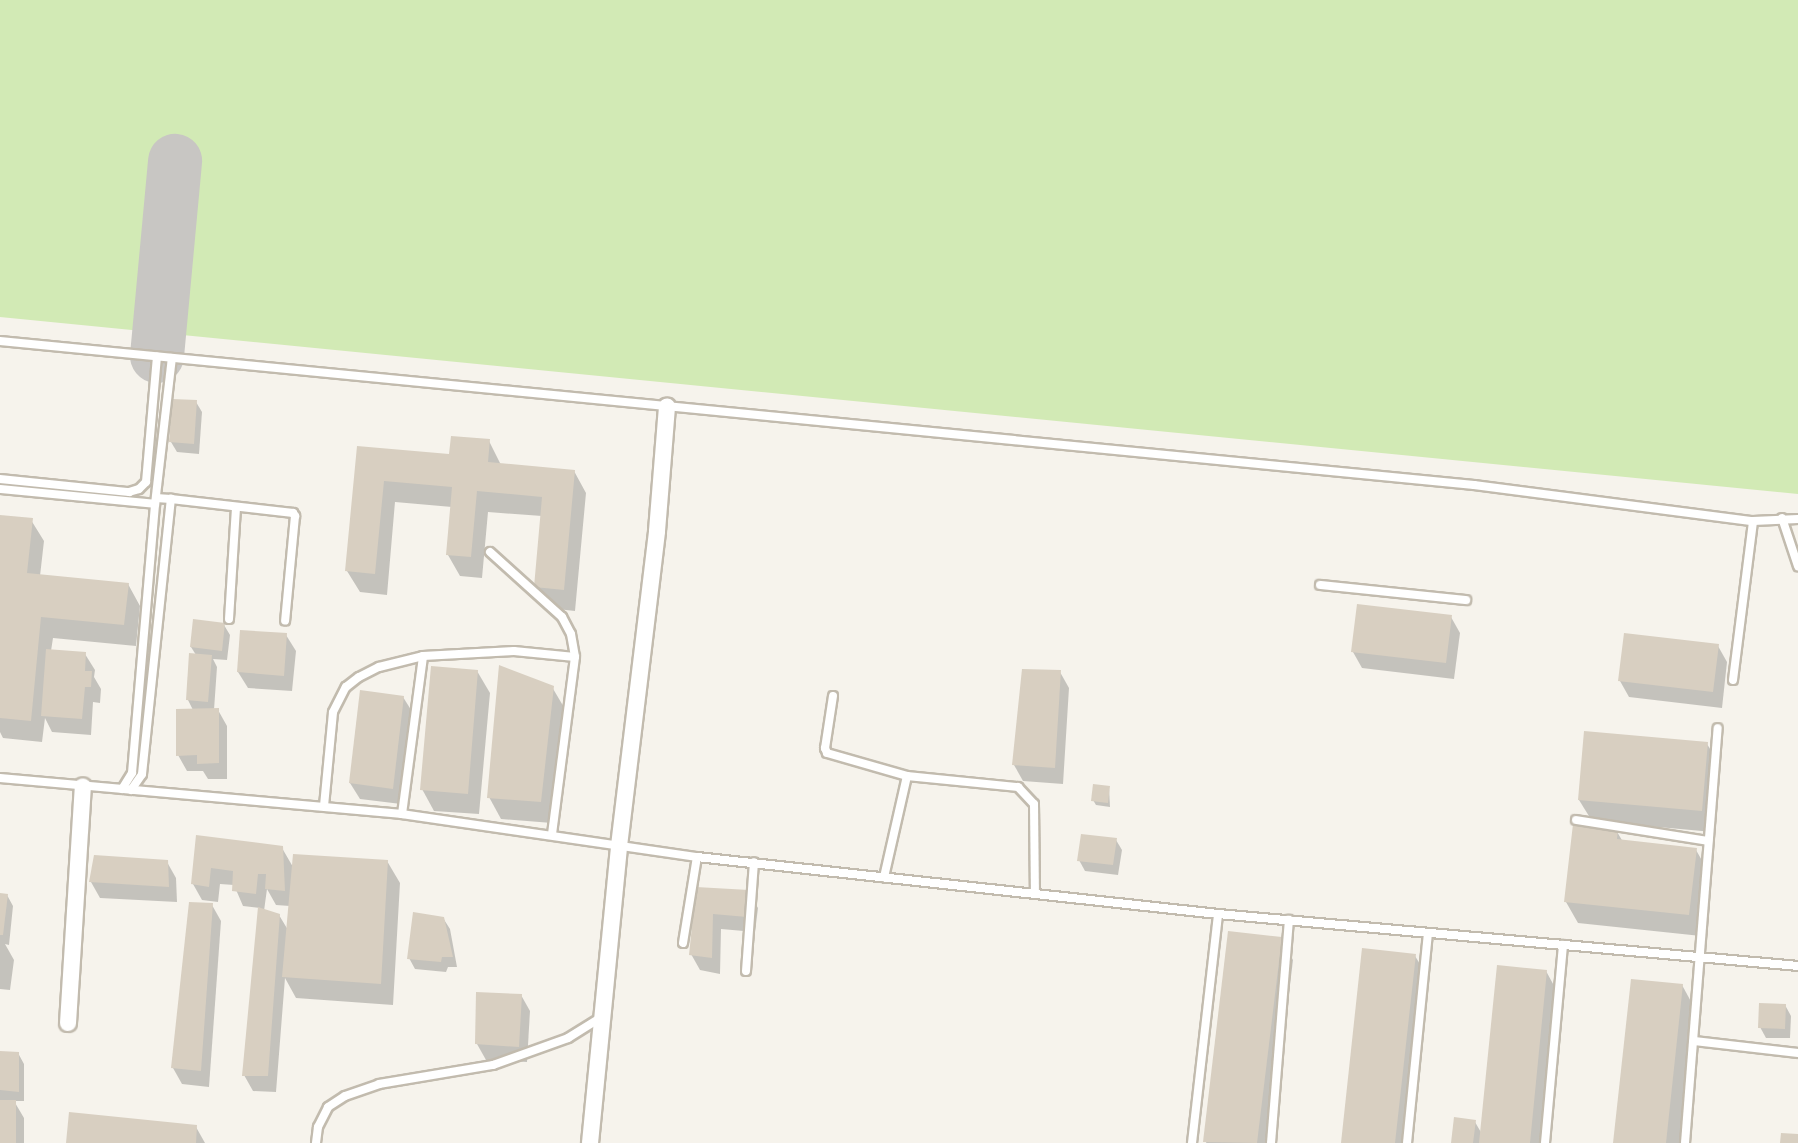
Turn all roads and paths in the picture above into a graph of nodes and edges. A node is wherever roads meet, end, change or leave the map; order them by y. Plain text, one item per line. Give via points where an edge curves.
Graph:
1 (0, 341) edge
2 (157, 356) junction
3 (172, 358) junction
4 (667, 406) junction
5 (0, 479) edge
6 (0, 489) edge
7 (171, 499) junction
8 (156, 501) junction
9 (236, 509) junction
10 (1782, 517) junction
11 (1798, 519) edge
12 (1753, 521) junction
13 (490, 552) dead end
14 (1798, 566) edge
15 (1320, 585) dead end
16 (1466, 600) dead end
17 (229, 619) dead end
18 (285, 621) dead end
19 (423, 656) junction
20 (575, 657) junction
21 (1733, 680) dead end
22 (833, 695) dead end
23 (1718, 728) dead end
24 (907, 776) junction
25 (0, 778) edge
26 (83, 786) junction
27 (127, 790) junction
28 (324, 807) junction
29 (402, 814) junction
30 (1576, 820) dead end
31 (552, 835) junction
32 (1708, 841) junction
33 (619, 846) junction
34 (697, 857) junction
35 (754, 862) junction
36 (884, 877) junction
37 (1035, 893) junction
38 (1218, 914) junction
39 (1289, 920) junction
40 (1428, 933) junction
41 (683, 943) dead end
42 (1563, 945) junction
43 (1698, 957) junction
44 (1798, 966) edge
45 (746, 971) dead end
46 (604, 1015) junction
47 (68, 1023) dead end
48 (1694, 1041) junction
49 (1798, 1052) edge
50 (316, 1143) edge
51 (590, 1143) edge
52 (1192, 1143) edge
53 (1271, 1143) edge
54 (1407, 1143) edge
55 (1545, 1143) edge
56 (1685, 1143) edge

1 - 2 lane
2 - 3 lane
2 - 5 lane via 146,482 139,489 129,492
3 - 4 lane
3 - 8 lane
4 - 12 lane via 1474,485
4 - 33 street via 657,531
6 - 8 lane
7 - 8 lane
7 - 9 lane
7 - 27 lane via 142,774
8 - 27 lane
9 - 17 lane
9 - 18 lane via 295,516
10 - 11 lane
10 - 12 lane
10 - 14 lane
12 - 21 lane
13 - 20 lane via 562,617
15 - 16 lane
19 - 20 lane via 514,651
19 - 28 lane via 379,667 346,687 333,712
19 - 29 lane
20 - 31 lane
22 - 24 lane via 828,753
23 - 32 lane
24 - 36 lane
24 - 37 lane via 1018,787 1034,804
25 - 26 lane
26 - 27 lane
26 - 47 street
27 - 28 lane
28 - 29 lane
29 - 31 lane
30 - 32 lane
31 - 33 lane
32 - 43 lane
33 - 34 lane
33 - 46 street
34 - 35 lane
34 - 41 lane
35 - 36 lane
35 - 45 lane
36 - 37 lane
37 - 38 lane
38 - 39 lane
38 - 52 lane
39 - 40 lane
39 - 53 lane
40 - 42 lane
40 - 54 lane
42 - 43 lane
42 - 55 lane
43 - 44 lane
43 - 48 lane
46 - 50 lane via 568,1038 493,1065 379,1084 345,1096 328,1107
46 - 51 street
48 - 49 lane
48 - 56 lane

